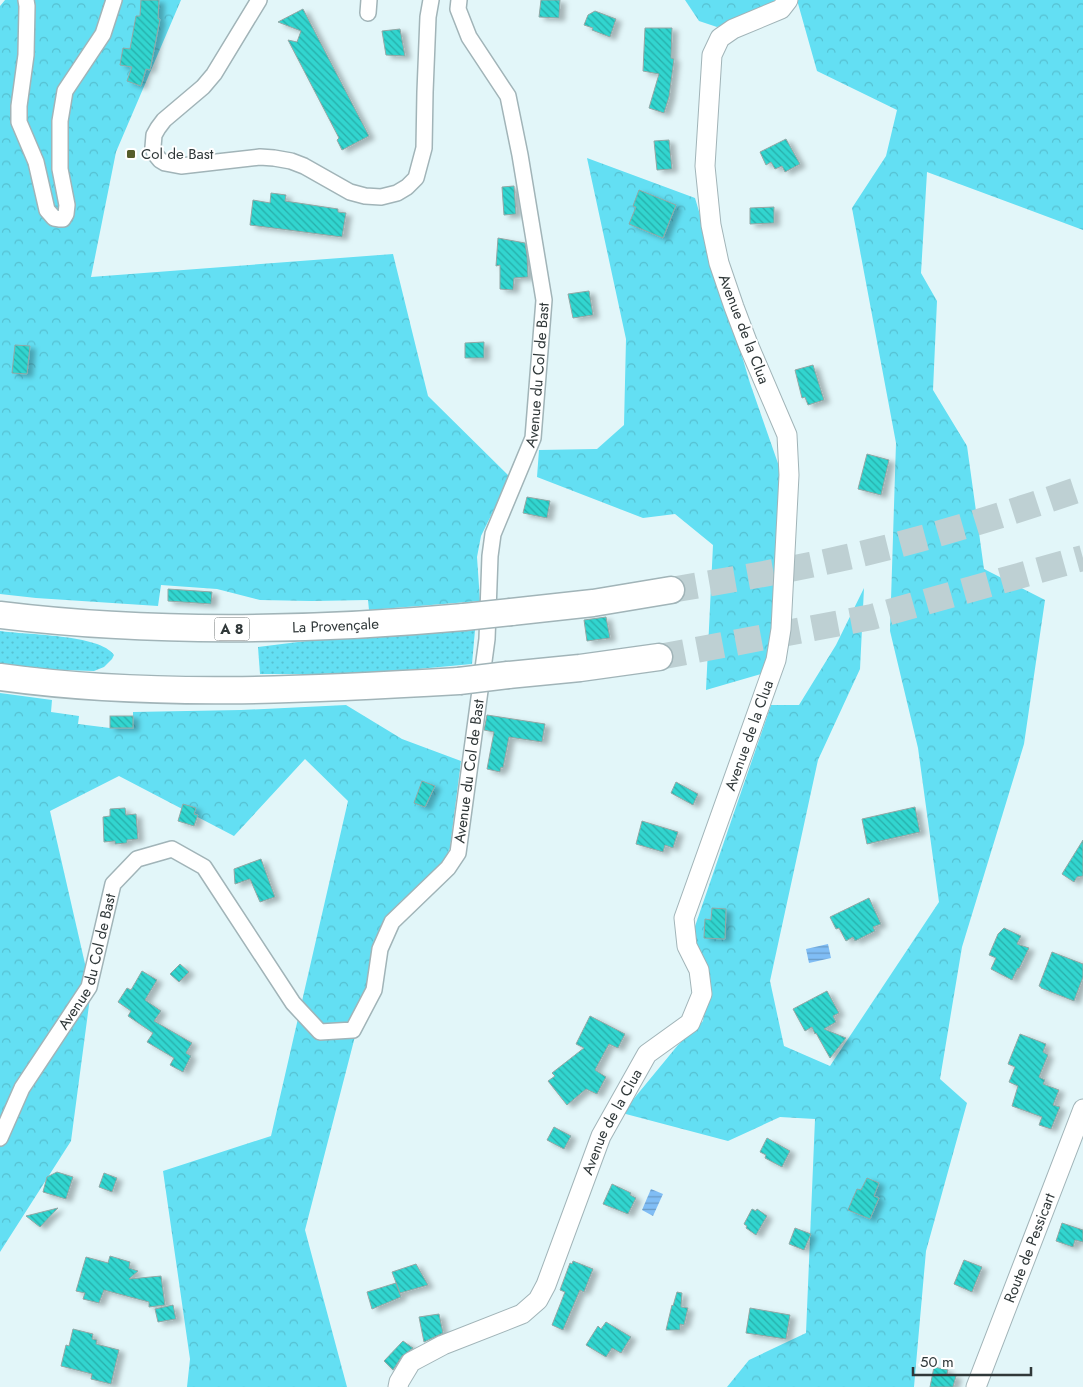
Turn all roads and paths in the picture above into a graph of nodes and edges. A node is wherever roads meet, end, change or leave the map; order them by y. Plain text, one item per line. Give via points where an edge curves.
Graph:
1 (26, 0) edge
2 (114, 0) edge
3 (259, 0) edge
4 (431, 0) edge
5 (459, 0) edge
6 (788, 0) edge
7 (671, 590) tunnel mouth
8 (0, 615) edge
9 (659, 657) tunnel mouth
10 (0, 677) edge
11 (1083, 1109) edge
12 (0, 1138) edge
13 (398, 1387) edge
14 (976, 1387) edge

1 - 2 street via 26,55 19,122 36,162 47,210 54,218 63,219 67,205 60,170 60,121 65,91 103,34
3 - 4 street via 214,74 158,128 154,135 155,154 160,160 181,166 260,157 291,161 356,194 381,197 397,193 416,178 424,148
5 - 12 street, Avenue du Col de Bast via 458,9 468,37 508,96 544,300 532,438 493,534 487,639 458,853 448,868 392,922 380,949 374,990 353,1030 320,1032 292,1003 204,867 172,849 137,859 113,884 89,987 22,1088
6 - 13 street, Avenue de la Clua via 780,9 720,38 711,65 705,166 711,225 719,263 734,307 787,435 789,475 781,629 776,660 684,918 687,946 699,970 702,994 690,1023 647,1054 601,1136 538,1300 522,1314 442,1345 410,1362
7 - 8 highway, La Provençale / A 8, bridge via 594,603 464,617 302,628 232,629 82,623
9 - 10 highway, bridge via 459,681 348,688 177,690 102,687
11 - 14 street, Route de Pessicart

